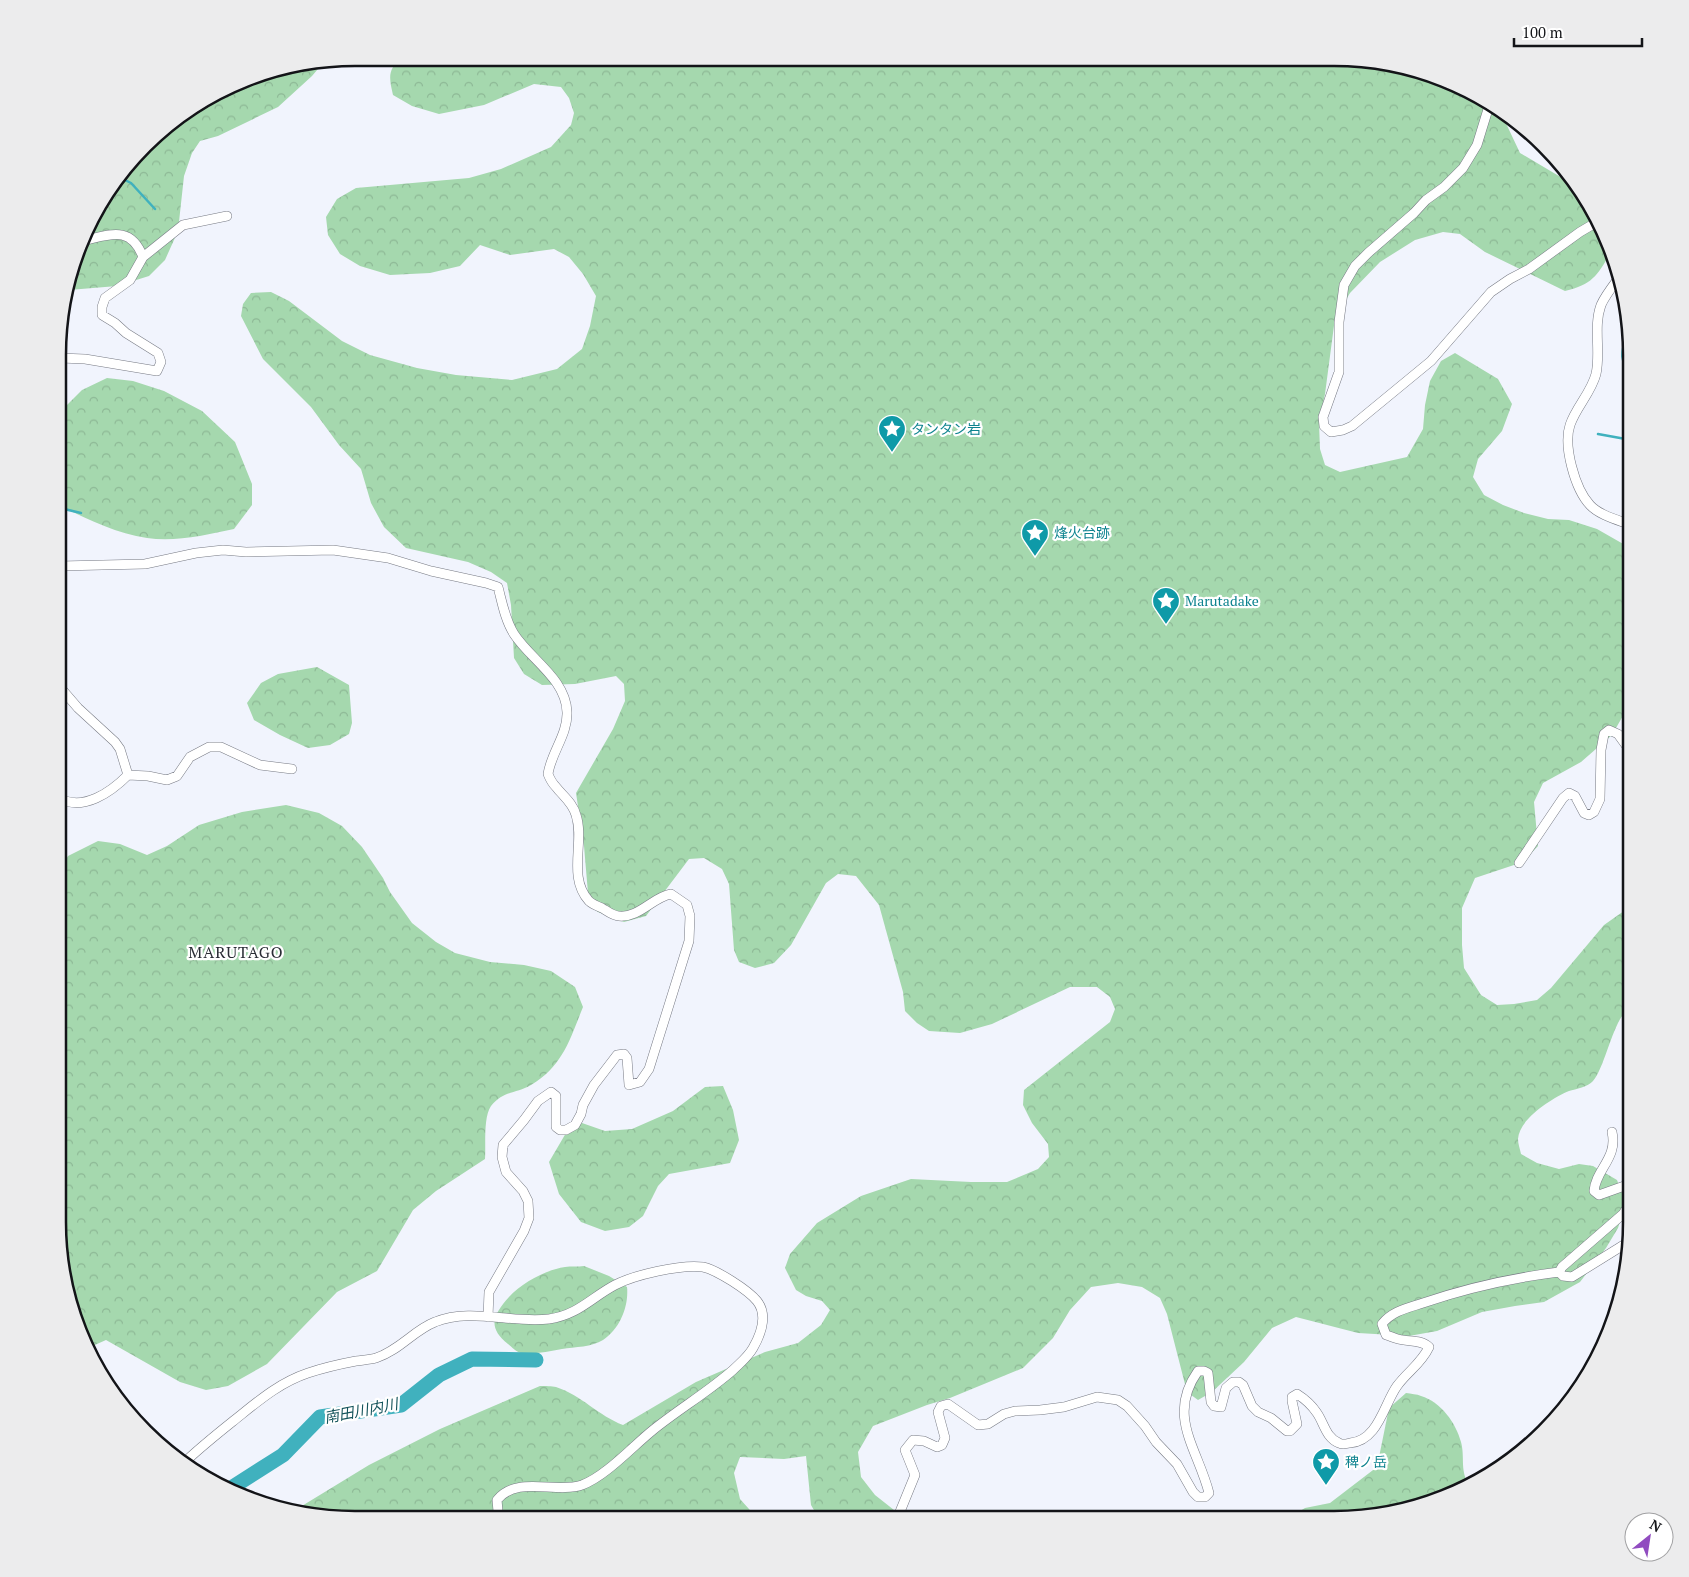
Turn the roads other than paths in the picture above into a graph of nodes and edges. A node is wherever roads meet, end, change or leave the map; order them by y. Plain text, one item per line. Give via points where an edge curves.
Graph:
1 (1487, 111) edge
2 (227, 216) dead end
3 (1592, 225) edge
4 (91, 239) edge
5 (143, 257) junction
6 (1614, 285) edge
7 (66, 358) edge
8 (1623, 522) edge
9 (66, 566) edge
10 (66, 694) edge
11 (1623, 741) edge
12 (292, 769) dead end
13 (128, 775) junction
14 (66, 801) edge
15 (1519, 863) dead end
16 (1612, 1132) dead end
17 (1623, 1186) edge
18 (1623, 1215) edge
19 (1621, 1246) edge
20 (1559, 1272) junction
21 (488, 1316) junction
22 (189, 1458) edge
23 (498, 1511) edge
24 (899, 1511) edge

1 - 3 street via 1477,145 1463,168 1368,253 1355,266 1344,285 1339,322 1339,372 1323,417 1324,426 1331,432 1352,426 1430,361 1491,292
2 - 5 street via 183,225
4 - 5 street via 120,233 131,238
5 - 7 street via 130,280 105,298 102,315 158,353 161,362 158,371
6 - 8 street via 1601,306 1594,382 1570,425 1568,441 1579,489 1590,506
9 - 21 street via 145,564 223,550 333,550 388,558 498,587 512,632 545,668 564,700 567,713 564,729 549,763 548,774 576,813 579,827 578,878 583,893 589,902 620,916 633,914 663,895 671,894 687,905 689,941 649,1069 640,1082 629,1085 627,1058 624,1054 617,1055 594,1084 575,1125 566,1130 556,1126 558,1102 551,1092 538,1101 502,1145 506,1172 523,1191 528,1201 529,1218 489,1292
10 - 13 street via 120,748
11 - 15 street via 1609,730 1604,734 1600,799 1594,812 1584,813 1575,796 1569,793
12 - 13 street via 260,764 221,747 209,747 190,757 177,776 168,780
13 - 14 street via 118,786 96,798 79,803
16 - 17 street via 1614,1141 1610,1158 1594,1186 1594,1192 1599,1195
18 - 20 street
19 - 20 street via 1572,1277
20 - 24 street via 1452,1293 1386,1318 1382,1324 1386,1335 1429,1347 1424,1359 1396,1387 1375,1427 1354,1443 1340,1444 1330,1438 1307,1400 1297,1394 1292,1397 1297,1424 1290,1431 1252,1406 1239,1382 1233,1382 1226,1388 1221,1407 1214,1406 1208,1373 1198,1371 1189,1386 1184,1421 1209,1493 1198,1497 1145,1426 1118,1400 1097,1397 1064,1407 1015,1411 988,1424 978,1425 948,1404 941,1406 938,1412 945,1438 942,1445 937,1447 913,1440 905,1450 915,1475
21 - 22 street via 447,1318 432,1323 397,1349 375,1358 307,1374 275,1388
21 - 23 street via 550,1319 585,1306 627,1278 674,1268 704,1267 748,1292 758,1303 763,1320 761,1332 746,1358 717,1384 654,1428 598,1476 568,1488 513,1488 497,1500

